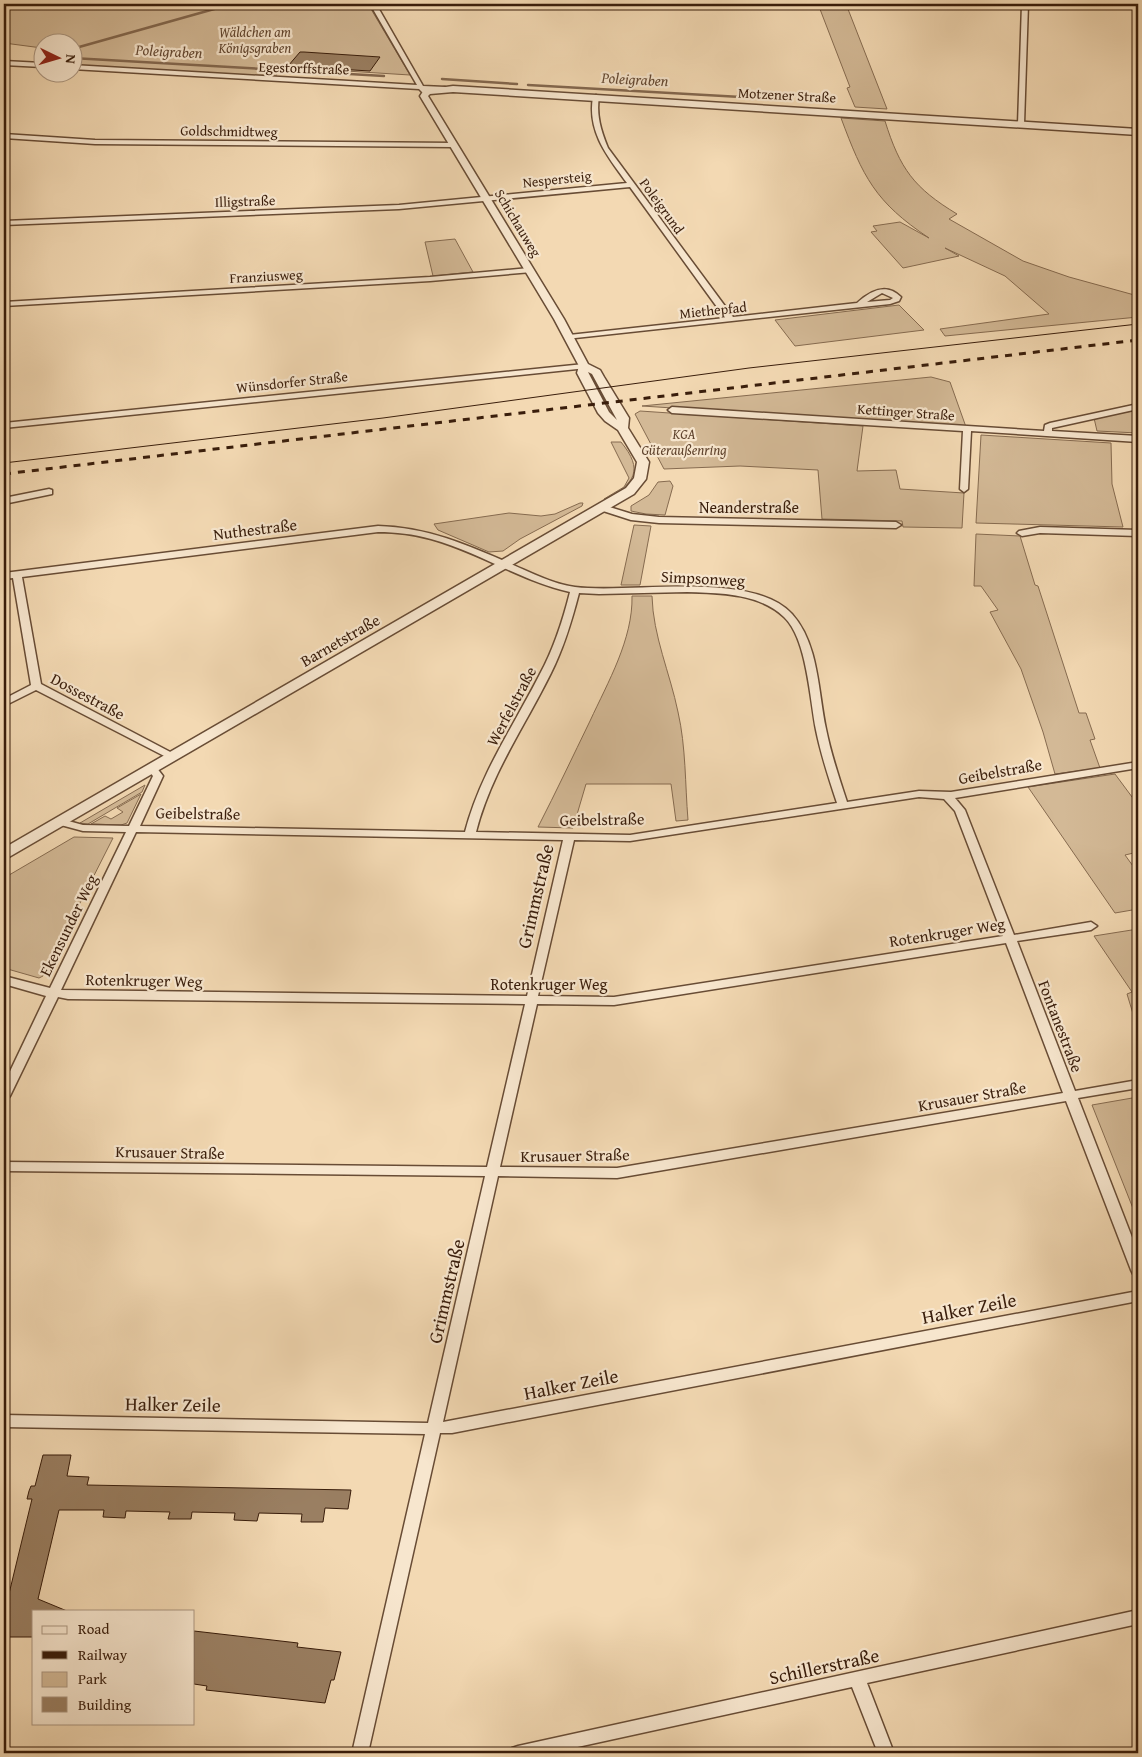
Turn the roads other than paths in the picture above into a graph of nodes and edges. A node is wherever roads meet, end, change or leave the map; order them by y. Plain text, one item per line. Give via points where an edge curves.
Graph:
1 (373, 4) edge
2 (1024, 4) edge
3 (4, 63) edge
4 (32, 64) edge
5 (82, 68) edge
6 (421, 86) junction
7 (445, 88) junction
8 (424, 96) junction
9 (596, 97) junction
10 (1021, 124) junction
11 (1138, 132) edge
12 (4, 136) edge
13 (453, 145) junction
14 (631, 185) junction
15 (486, 199) junction
16 (4, 223) edge
17 (529, 270) junction
18 (4, 304) edge
19 (860, 305) dead end
20 (731, 320) junction
21 (569, 338) junction
22 (584, 366) junction
23 (1138, 407) edge
24 (672, 410) dead end
25 (4, 426) edge
26 (967, 430) junction
27 (1048, 433) junction
28 (1138, 439) edge
29 (964, 489) dead end
30 (49, 492) dead end
31 (4, 501) edge
32 (603, 508) junction
33 (896, 525) dead end
34 (1138, 533) edge
35 (1022, 534) dead end
36 (504, 565) junction
37 (17, 574) junction
38 (4, 576) edge
39 (575, 590) junction
40 (36, 686) junction
41 (4, 703) edge
42 (172, 757) junction
43 (1138, 765) edge
44 (152, 769) junction
45 (948, 797) junction
46 (843, 806) junction
47 (61, 822) junction
48 (133, 828) junction
49 (470, 834) junction
50 (569, 836) junction
51 (4, 854) edge
52 (1091, 926) dead end
53 (1009, 939) junction
54 (4, 980) edge
55 (53, 994) junction
56 (532, 1000) junction
57 (1138, 1084) edge
58 (1070, 1095) junction
59 (4, 1096) edge
60 (4, 1166) edge
61 (493, 1172) junction
62 (1138, 1270) edge
63 (1138, 1296) edge
64 (4, 1421) edge
65 (434, 1428) junction
66 (1138, 1617) edge
67 (857, 1679) junction
68 (360, 1753) edge
69 (518, 1753) edge
70 (886, 1753) edge

1 - 6 street, Schichauweg
2 - 10 street
3 - 4 street
5 - 6 street, Egestorffstraße
6 - 7 street, Egestorffstraße
6 - 8 street, Schichauweg
7 - 8 street, Motzener Straße via 427,92
7 - 9 street, Motzener Straße
8 - 13 street, Schichauweg
9 - 10 street, Motzener Straße
9 - 14 street, Poleigrund via 598,134
10 - 11 street, Motzener Straße
12 - 13 street, Goldschmidtweg via 95,142
13 - 15 street, Schichauweg
14 - 15 street, Nespersteig
14 - 20 street, Poleigrund
15 - 16 street, Illigstraße via 397,207
15 - 17 street, Schichauweg
17 - 18 street, Franziusweg via 430,280
17 - 21 street, Schichauweg
19 - 20 street, Miethepfad
20 - 21 street, Miethepfad
21 - 22 street, Schichauweg
22 - 25 street, Wünsdorfer Straße
22 - 32 street, Barnetstraße via 582,373 604,413 622,428 643,462 642,474 630,491
23 - 27 street via 1053,425 1048,427
24 - 26 street, Kettinger Straße
26 - 27 street, Kettinger Straße
26 - 29 street
27 - 28 street, Kettinger Straße
30 - 31 street
32 - 33 street, Neanderstraße via 631,517 659,520
32 - 36 street, Barnetstraße
34 - 35 street via 1040,530
36 - 37 street, Nuthestraße via 421,531 387,528
36 - 39 street, Simpsonweg
36 - 42 street, Barnetstraße
37 - 38 street, Nuthestraße
37 - 40 street, Dossestraße
39 - 46 street, Simpsonweg via 728,592 755,597 783,611 796,624 803,639 822,731
39 - 49 street, Werfelstraße via 568,621 555,652 482,793
40 - 41 street
40 - 42 street, Dossestraße
42 - 44 street, Barnetstraße
43 - 45 street, Geibelstraße
44 - 47 street, Barnetstraße
44 - 48 street, Ekensunder Weg via 158,776
45 - 46 street, Geibelstraße via 919,794
45 - 53 street, Fontanestraße via 960,810
46 - 50 street, Geibelstraße via 630,838
47 - 48 street, Geibelstraße via 83,828
47 - 51 street, Barnetstraße
48 - 49 street, Geibelstraße
48 - 55 street, Ekensunder Weg
49 - 50 street, Geibelstraße
50 - 56 street, Grimmstraße
52 - 53 street, Rotenkruger Weg
53 - 56 street, Rotenkruger Weg via 624,1001
53 - 58 street, Fontanestraße
54 - 55 street, Rotenkruger Weg
55 - 56 street, Rotenkruger Weg
55 - 59 street, Ekensunder Weg
56 - 61 street, Grimmstraße
57 - 58 street, Krusauer Straße
58 - 61 street, Krusauer Straße via 624,1173
58 - 62 street, Fontanestraße
60 - 61 street, Krusauer Straße
61 - 65 street, Grimmstraße
63 - 65 street, Halker Zeile
64 - 65 street, Halker Zeile
65 - 68 street, Grimmstraße
66 - 67 street, Schillerstraße
67 - 69 street, Schillerstraße
67 - 70 street

